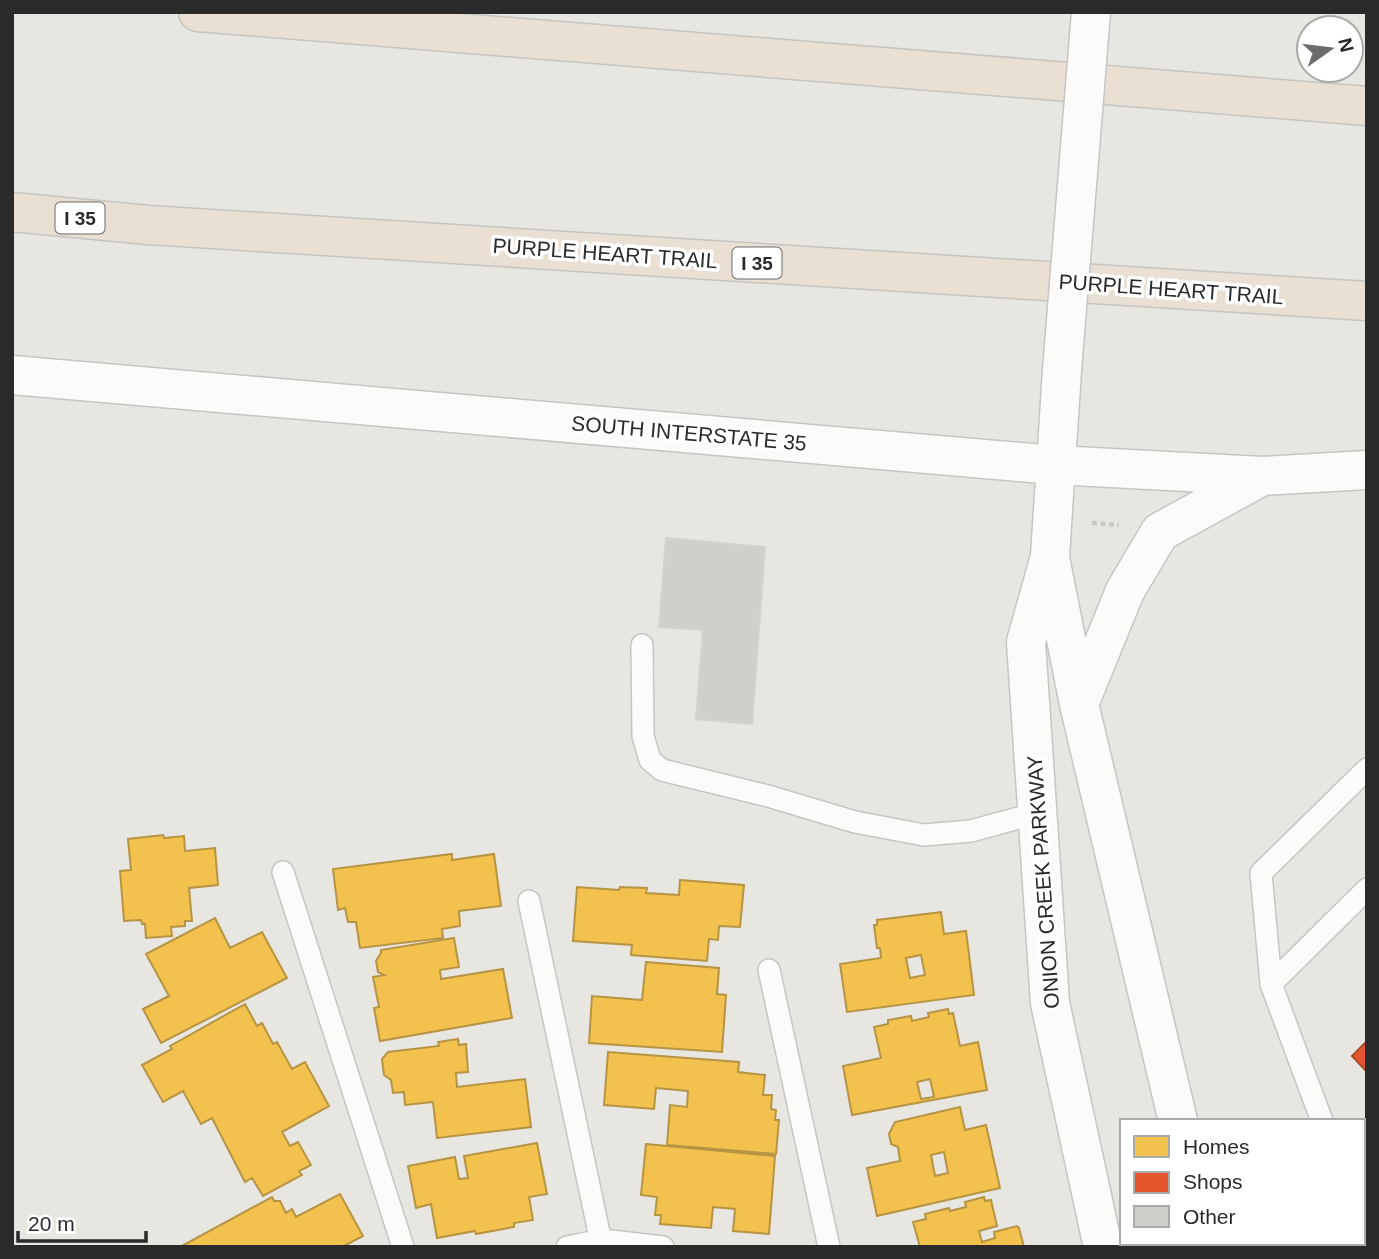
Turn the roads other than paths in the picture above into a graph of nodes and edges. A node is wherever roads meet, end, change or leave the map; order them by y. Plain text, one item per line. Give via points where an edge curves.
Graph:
1 (198, 12) edge
2 (1091, 12) edge
3 (1258, 96) junction
4 (1367, 98) edge
5 (1367, 106) edge
6 (12, 212) edge
7 (1367, 301) edge
8 (12, 375) edge
9 (1055, 465) junction
10 (1367, 470) edge
11 (1262, 476) junction
12 (1050, 557) junction
13 (642, 645) dead end
14 (1079, 704) junction
15 (1367, 769) edge
16 (1037, 813) junction
17 (283, 872) dead end
18 (1367, 889) edge
19 (528, 901) dead end
20 (769, 970) dead end
21 (1271, 984) junction
22 (1178, 1119) edge
23 (1320, 1119) edge
24 (602, 1243) edge
25 (403, 1247) edge
26 (568, 1247) edge
27 (663, 1247) edge
28 (830, 1247) edge
29 (1103, 1247) edge

1 - 3 highway
2 - 9 street, ONION CREEK PARKWAY, bridge
3 - 4 highway
3 - 5 highway
6 - 7 highway, PURPLE HEART TRAIL / I 35 via 148,225
8 - 9 street, SOUTH INTERSTATE 35
9 - 11 street, SOUTH INTERSTATE 35
9 - 12 street, ONION CREEK PARKWAY
10 - 11 street, SOUTH INTERSTATE 35
11 - 14 street via 1160,533 1125,591
12 - 14 street, ONION CREEK PARKWAY
12 - 16 street, ONION CREEK PARKWAY via 1026,642
13 - 16 lane via 643,736 650,760 662,770 855,822 924,835 971,831
14 - 22 street, ONION CREEK PARKWAY
15 - 21 lane via 1261,873
16 - 29 street, ONION CREEK PARKWAY via 1050,1003
17 - 25 lane
18 - 21 lane
19 - 24 lane
20 - 28 lane
21 - 23 lane
24 - 26 lane
24 - 27 lane

